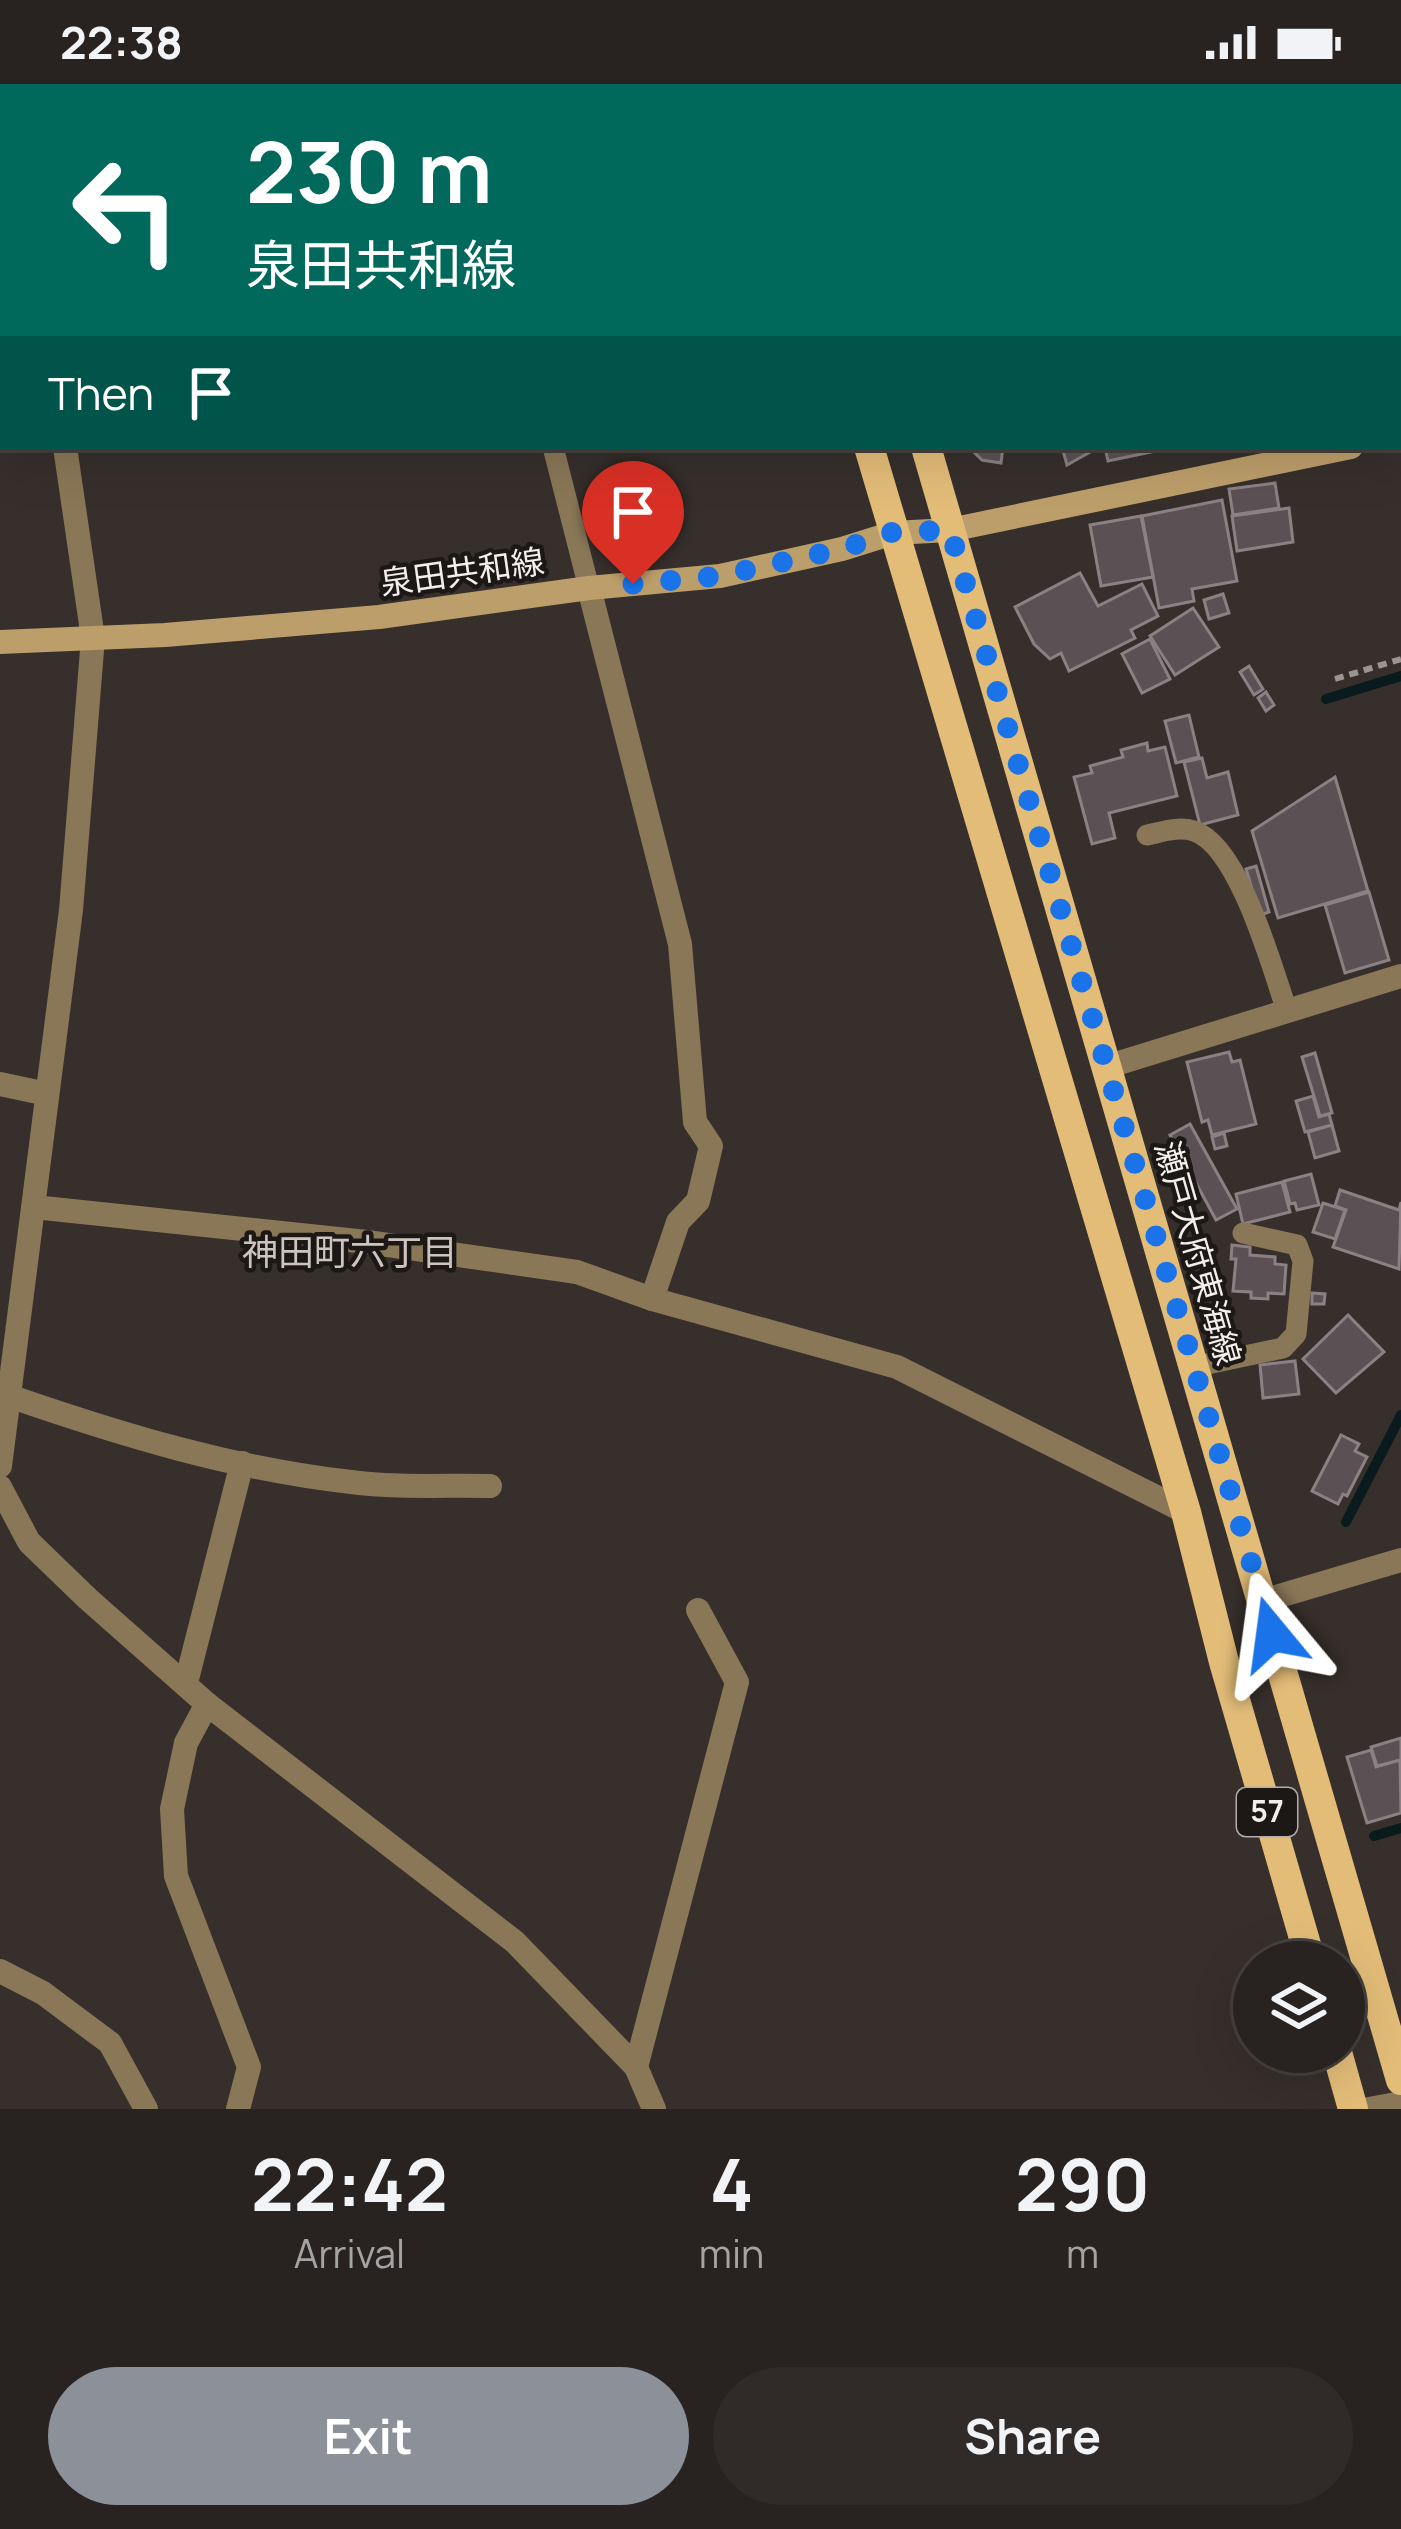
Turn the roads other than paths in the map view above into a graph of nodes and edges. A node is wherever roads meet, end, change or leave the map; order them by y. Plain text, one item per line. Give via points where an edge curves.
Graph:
1 (65, 450) edge
2 (554, 450) edge
3 (870, 450) edge
4 (927, 450) edge
5 (1321, 450) edge
6 (1251, 457) edge
7 (950, 530) junction
8 (893, 532) junction
9 (590, 588) junction
10 (93, 638) junction
11 (0, 642) edge
12 (1147, 835) dead end
13 (1401, 976) edge
14 (1287, 1011) junction
15 (1106, 1067) junction
16 (0, 1084) edge
17 (46, 1094) junction
18 (34, 1207) junction
19 (1243, 1233) dead end
20 (652, 1299) junction
21 (1193, 1366) junction
22 (12, 1397) junction
23 (242, 1463) junction
24 (0, 1466) edge
25 (490, 1486) dead end
26 (0, 1487) edge
27 (1186, 1512) junction
28 (1401, 1560) edge
29 (1262, 1601) junction
30 (698, 1610) dead end
31 (186, 1683) junction
32 (207, 1704) junction
33 (1305, 1941) edge
34 (0, 1972) edge
35 (636, 2067) junction
36 (1343, 2073) edge
37 (1401, 2080) edge
38 (1401, 2102) edge
39 (146, 2109) edge
40 (238, 2109) edge
41 (654, 2109) edge
42 (1353, 2109) edge
43 (1369, 2109) edge

1 - 10 street
2 - 9 lane
3 - 8 main road, 57
4 - 7 main road, 瀬戸大府東海線 / 57
5 - 6 main road, 泉田共和線
6 - 7 main road, 泉田共和線
7 - 8 main road, 泉田共和線
7 - 15 main road, 瀬戸大府東海線 / 57
8 - 9 main road, 泉田共和線 via 719,576
8 - 27 main road, 57
9 - 10 main road, 泉田共和線 via 379,617
9 - 20 street via 680,944 695,1122 711,1145 698,1201 678,1222
10 - 11 main road, 泉田共和線
10 - 17 street via 71,910
12 - 14 lane via 1194,831 1220,847
13 - 14 street
14 - 15 street
15 - 21 main road, 瀬戸大府東海線 / 57
16 - 17 street
17 - 18 street
18 - 20 street via 577,1272
18 - 22 street
19 - 21 lane via 1297,1245 1303,1261 1296,1334 1282,1348
20 - 27 street via 897,1367
21 - 29 main road, 瀬戸大府東海線 / 57
22 - 23 street via 125,1436
22 - 24 street
23 - 25 street via 353,1483
23 - 31 street
26 - 31 street via 29,1542
27 - 33 main road, 57
28 - 29 street
29 - 37 main road, 瀬戸大府東海線 / 57
30 - 35 street via 737,1682
31 - 32 street
32 - 35 street via 514,1942
32 - 40 street via 186,1743 172,1809 176,1876 249,2066
34 - 39 street via 110,2043
35 - 41 street
36 - 42 main road
38 - 43 street

